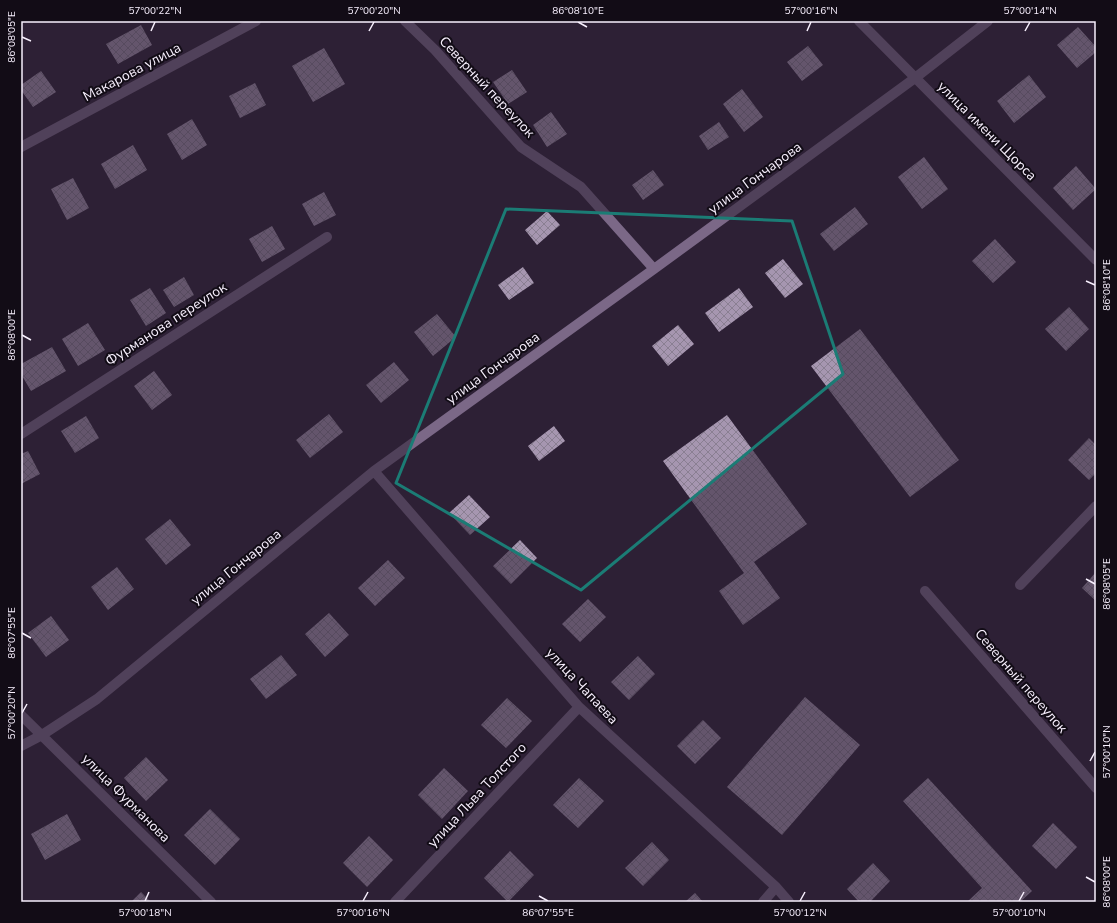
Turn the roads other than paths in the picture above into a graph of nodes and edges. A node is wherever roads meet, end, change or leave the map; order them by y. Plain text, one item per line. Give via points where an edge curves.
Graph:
1 (256, 21) edge
2 (405, 21) edge
3 (859, 21) edge
4 (988, 21) edge
5 (915, 78) junction
6 (21, 147) edge
7 (327, 237) dead end
8 (1096, 260) edge
9 (654, 269) junction
10 (21, 434) edge
11 (374, 471) junction
12 (1096, 506) edge
13 (1020, 585) dead end
14 (925, 591) dead end
15 (579, 707) junction
16 (21, 715) edge
17 (42, 735) junction
18 (21, 746) edge
19 (1096, 788) edge
20 (776, 887) junction
21 (211, 902) edge
22 (395, 902) edge
23 (763, 902) edge
24 (789, 902) edge

1 - 6 street, Макарова улица
2 - 9 street, Северный переулок via 435,50 521,147 581,187
3 - 5 street, улица имени Щорса
4 - 5 street, улица Гончарова
5 - 8 street, улица имени Щорса
5 - 9 street, улица Гончарова
7 - 10 street, Фурманова переулок
9 - 11 street, улица Гончарова
11 - 15 street, улица Чапаева
11 - 17 street, улица Гончарова via 97,699
12 - 13 street
14 - 19 street, Северный переулок
15 - 20 street, улица Чапаева
15 - 22 street, улица Льва Толстого
16 - 17 street, улица Фурманова
17 - 18 street, улица Гончарова
17 - 21 street, улица Фурманова
20 - 23 street
20 - 24 street, улица Чапаева

